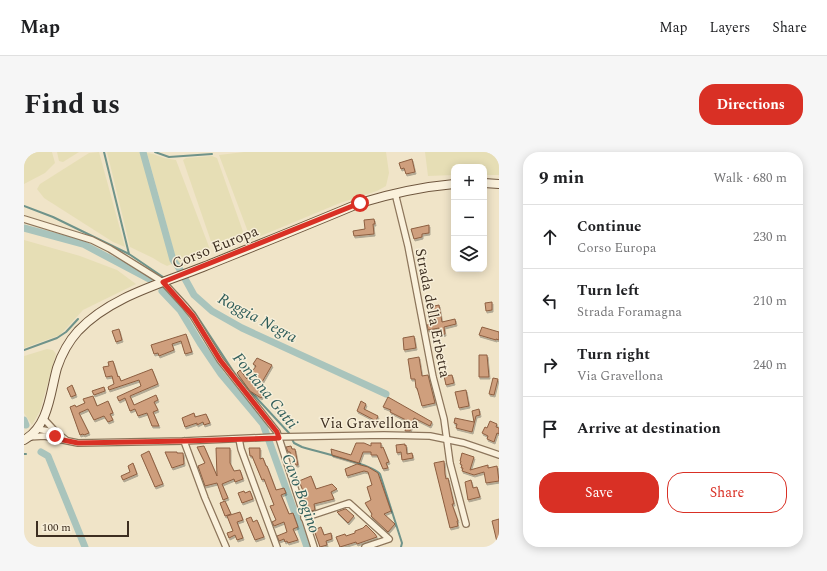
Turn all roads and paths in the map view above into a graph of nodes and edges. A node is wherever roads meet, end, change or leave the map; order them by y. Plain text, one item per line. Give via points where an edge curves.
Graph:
1 (487, 183) edge
2 (451, 184) edge
3 (499, 184) edge
4 (395, 193) junction
5 (24, 219) edge
6 (163, 282) junction
7 (45, 414) junction
8 (38, 429) junction
9 (276, 438) junction
10 (26, 439) edge
11 (58, 439) junction
12 (239, 439) junction
13 (446, 439) junction
14 (184, 441) junction
15 (68, 442) junction
16 (499, 455) edge
17 (304, 518) junction
18 (466, 524) dead end
19 (226, 547) edge
20 (276, 547) edge
21 (314, 547) edge
22 (365, 547) edge

1 - 3 main road
2 - 4 main road, Corso Europa
4 - 6 main road, Corso Europa via 360,203
4 - 13 street, Strada della Erbetta via 444,419
5 - 6 street via 92,240
6 - 7 main road, Corso Europa via 96,314 76,332 58,367
6 - 9 street via 193,316 220,360 277,432
7 - 8 main road, Via Gravellona
7 - 15 street via 55,430
8 - 10 main road, Via Gravellona
8 - 11 street, Via Gravellona via 48,431
9 - 12 street, Via Gravellona
9 - 13 street, Via Gravellona via 406,435
9 - 17 street
10 - 11 street, Via Gravellona via 45,436
11 - 15 street, Via Gravellona
12 - 14 street, Via Gravellona
12 - 20 street
13 - 16 street, Via Gravellona
13 - 18 street, Strada della Erbetta
14 - 15 street, Via Gravellona
14 - 19 street
17 - 21 street
17 - 22 street via 349,503 389,539

